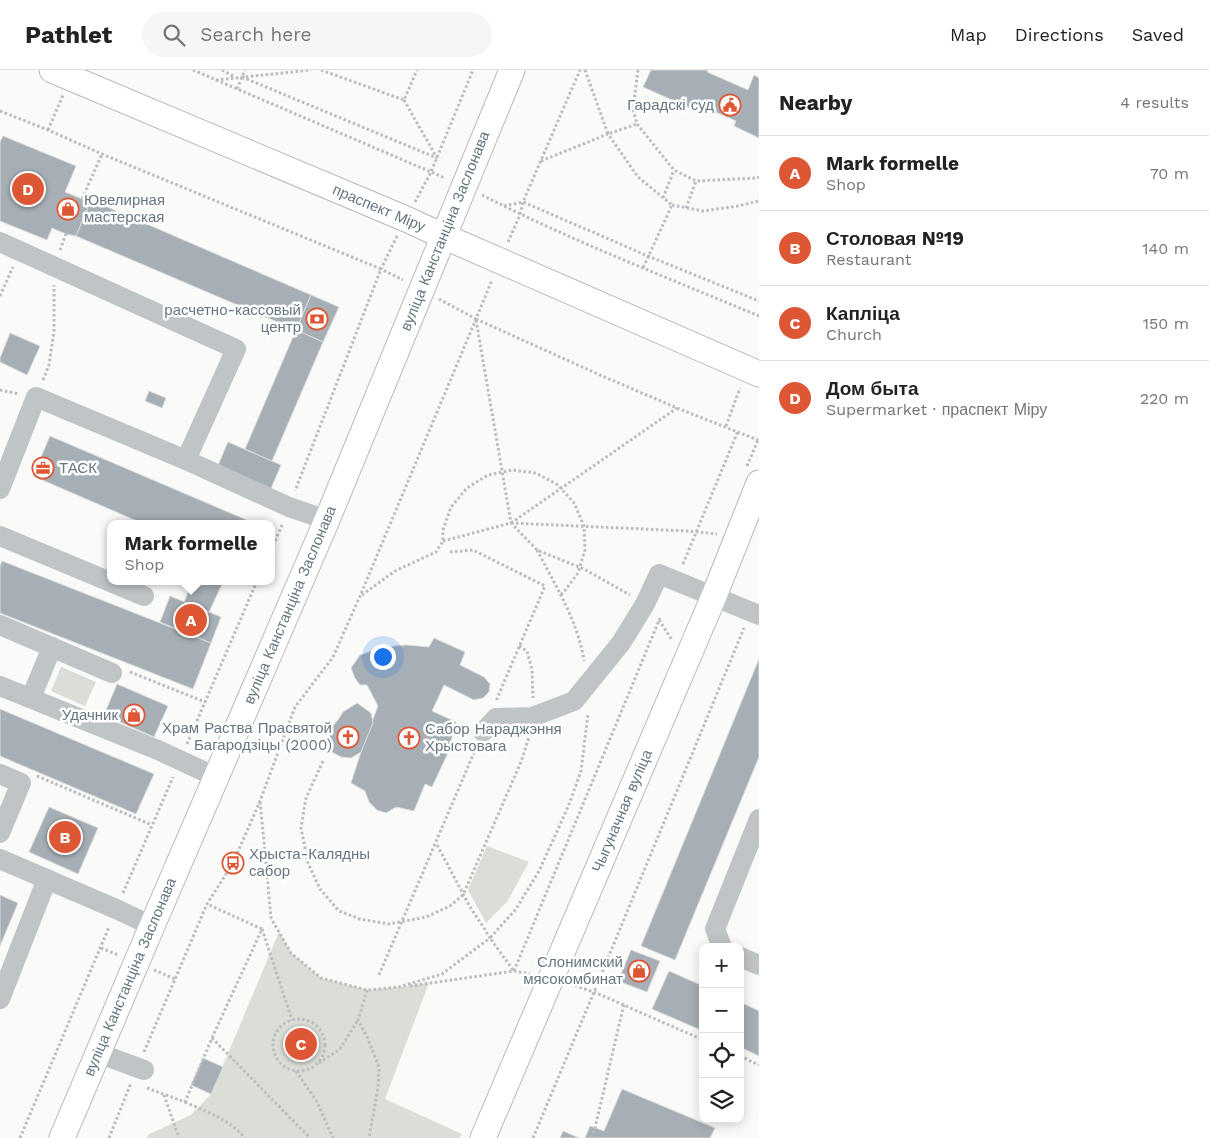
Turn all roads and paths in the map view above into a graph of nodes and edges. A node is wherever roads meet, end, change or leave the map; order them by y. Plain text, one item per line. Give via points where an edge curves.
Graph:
1 (193, 70) edge
2 (222, 70) edge
3 (245, 70) edge
4 (311, 70) edge
5 (321, 70) edge
6 (418, 70) edge
7 (473, 70) edge
8 (512, 70) edge
9 (580, 70) edge
10 (585, 70) edge
11 (638, 70) edge
12 (61, 74) edge
13 (242, 77) junction
14 (236, 78) junction
15 (215, 80) junction
16 (237, 89) junction
17 (404, 100) junction
18 (0, 111) edge
19 (637, 124) junction
20 (48, 130) junction
21 (608, 134) junction
22 (102, 154) junction
23 (438, 158) junction
24 (541, 161) junction
25 (674, 170) junction
26 (758, 177) edge
27 (696, 181) junction
28 (759, 183) edge
29 (663, 198) junction
30 (82, 199) dead end
31 (759, 201) edge
32 (523, 202) junction
33 (672, 205) junction
34 (503, 206) dead end
35 (686, 208) junction
36 (443, 236) junction
37 (0, 242) edge
38 (20, 250) junction
39 (648, 256) junction
40 (53, 266) junction
41 (643, 268) junction
42 (0, 296) edge
43 (759, 301) edge
44 (759, 316) edge
45 (476, 319) junction
46 (759, 374) edge
47 (36, 397) junction
48 (677, 408) junction
49 (738, 431) junction
50 (759, 440) edge
51 (186, 460) junction
52 (502, 472) junction
53 (759, 483) edge
54 (561, 488) junction
55 (0, 489) edge
56 (289, 507) junction
57 (327, 520) junction
58 (511, 523) junction
59 (584, 526) junction
60 (696, 532) junction
61 (718, 534) dead end
62 (0, 536) edge
63 (275, 540) edge
64 (443, 541) junction
65 (537, 550) junction
66 (580, 567) junction
67 (584, 569) dead end
68 (107, 581) edge
69 (675, 581) junction
70 (118, 585) edge
71 (255, 585) edge
72 (560, 595) junction
73 (144, 596) dead end
74 (360, 596) junction
75 (714, 596) junction
76 (662, 612) dead end
77 (755, 614) edge
78 (0, 625) edge
79 (519, 646) dead end
80 (52, 647) junction
81 (112, 673) dead end
82 (0, 686) edge
83 (587, 686) junction
84 (31, 698) junction
85 (532, 717) junction
86 (483, 732) dead end
87 (180, 760) junction
88 (323, 762) dead end
89 (0, 774) edge
90 (36, 775) dead end
91 (216, 777) junction
92 (260, 801) junction
93 (759, 819) edge
94 (152, 825) junction
95 (0, 832) edge
96 (436, 843) dead end
97 (0, 859) edge
98 (47, 879) junction
99 (463, 895) junction
100 (207, 904) junction
101 (116, 909) junction
102 (152, 926) junction
103 (262, 929) junction
104 (490, 938) junction
105 (720, 943) edge
106 (744, 959) edge
107 (759, 965) edge
108 (514, 971) junction
109 (399, 987) junction
110 (367, 990) junction
111 (594, 992) junction
112 (0, 999) edge
113 (624, 1004) junction
114 (292, 1020) junction
115 (358, 1020) junction
116 (212, 1038) junction
117 (699, 1038) edge
118 (98, 1053) junction
119 (744, 1058) edge
120 (759, 1064) edge
121 (313, 1067) junction
122 (296, 1071) junction
123 (138, 1073) junction
124 (163, 1095) junction
125 (185, 1102) junction
126 (20, 1138) edge
127 (62, 1138) edge
128 (109, 1138) edge
129 (179, 1138) edge
130 (245, 1138) edge
131 (310, 1138) edge
132 (333, 1138) edge
133 (369, 1138) edge
134 (483, 1138) edge
135 (532, 1138) edge
136 (591, 1138) edge

1 - 15 path
2 - 14 path
3 - 13 path
4 - 13 path
5 - 17 path
6 - 17 path
7 - 23 path
8 - 36 main road, вуліца Канстанціна Заслонава
9 - 24 path
10 - 21 path
11 - 19 path via 633,109
12 - 20 path
12 - 36 main road, праспект Міру
13 - 14 path
13 - 16 path
13 - 23 path
14 - 15 path
15 - 16 path
16 - 23 path via 431,172
17 - 23 path
18 - 20 path
19 - 21 path
19 - 25 path
20 - 22 path
21 - 24 path
21 - 29 path via 638,177
22 - 30 path
22 - 56 path via 381,269
24 - 32 path
25 - 27 path
25 - 29 path
26 - 27 path
26 - 28 path
27 - 35 path
29 - 33 path
31 - 35 path via 702,211
32 - 34 path
32 - 39 path
32 - 41 path via 520,214
33 - 35 path
33 - 39 path
36 - 46 main road, праспект Міру
36 - 57 main road, вуліца Канстанціна Заслонава
37 - 38 lane
38 - 40 lane
38 - 42 path
39 - 41 path
39 - 43 path
40 - 47 path via 54,331 49,365
40 - 51 lane via 236,348
41 - 44 path
45 - 48 path
45 - 52 path
45 - 74 path
47 - 51 lane
47 - 55 lane
48 - 49 path
48 - 54 path
49 - 50 path
49 - 60 path
51 - 56 lane
52 - 54 path via 536,473
52 - 58 path
52 - 64 path via 488,475 467,488 451,507 443,530
53 - 75 main road, Чыгуначная вуліца
54 - 58 path
54 - 59 path via 574,502
56 - 57 lane
56 - 63 path
57 - 91 main road, вуліца Канстанціна Заслонава
58 - 59 path
58 - 64 path
58 - 65 path
59 - 60 path
59 - 66 path via 585,550
60 - 61 path
60 - 69 path
62 - 68 lane
64 - 74 path via 436,552 395,571
65 - 66 path
65 - 72 path
66 - 67 path
66 - 72 path
69 - 75 lane
69 - 83 lane via 659,574 621,643
70 - 73 lane
71 - 87 path
72 - 83 path via 576,631
74 - 92 path via 333,657 295,707
75 - 77 lane
75 - 134 main road, Чыгуначная вуліца
76 - 108 path
77 - 111 path
78 - 80 lane
79 - 85 path via 527,651 532,670
80 - 81 lane
80 - 84 lane
82 - 84 lane
83 - 85 lane via 574,701
83 - 104 path via 589,708 581,771 570,802 539,871 516,909
84 - 87 lane
85 - 86 lane via 496,718
85 - 99 path via 521,762
87 - 91 lane
87 - 94 path
88 - 99 path via 306,798 301,828 308,863 320,889 338,911 389,924 426,917 450,906
89 - 95 lane via 21,783
90 - 94 path
91 - 102 main road, вуліца Канстанціна Заслонава
92 - 100 path via 233,863
92 - 110 path via 271,918 291,953 321,978
93 - 105 lane via 715,929
94 - 101 path
96 - 99 path
97 - 98 lane
98 - 101 lane
98 - 112 lane
99 - 104 path
100 - 103 path
100 - 123 path
101 - 102 lane
101 - 126 path
102 - 118 main road, вуліца Канстанціна Заслонава
103 - 114 path
103 - 116 path
104 - 108 path
104 - 109 path via 442,974
106 - 107 lane
108 - 109 path
109 - 110 path
110 - 115 path
111 - 113 path
111 - 135 path
113 - 117 path
113 - 136 path
114 - 121 path via 313,1023 324,1036 324,1054
114 - 122 path via 276,1032 273,1049 281,1064
115 - 121 path via 340,1049
115 - 133 path via 379,1067
116 - 125 path
116 - 131 path
118 - 123 lane
118 - 127 main road, вуліца Канстанціна Заслонава
119 - 120 path
121 - 122 path
122 - 132 path via 317,1102
123 - 124 path
123 - 128 path
124 - 125 path
124 - 129 path
125 - 130 path via 232,1125

